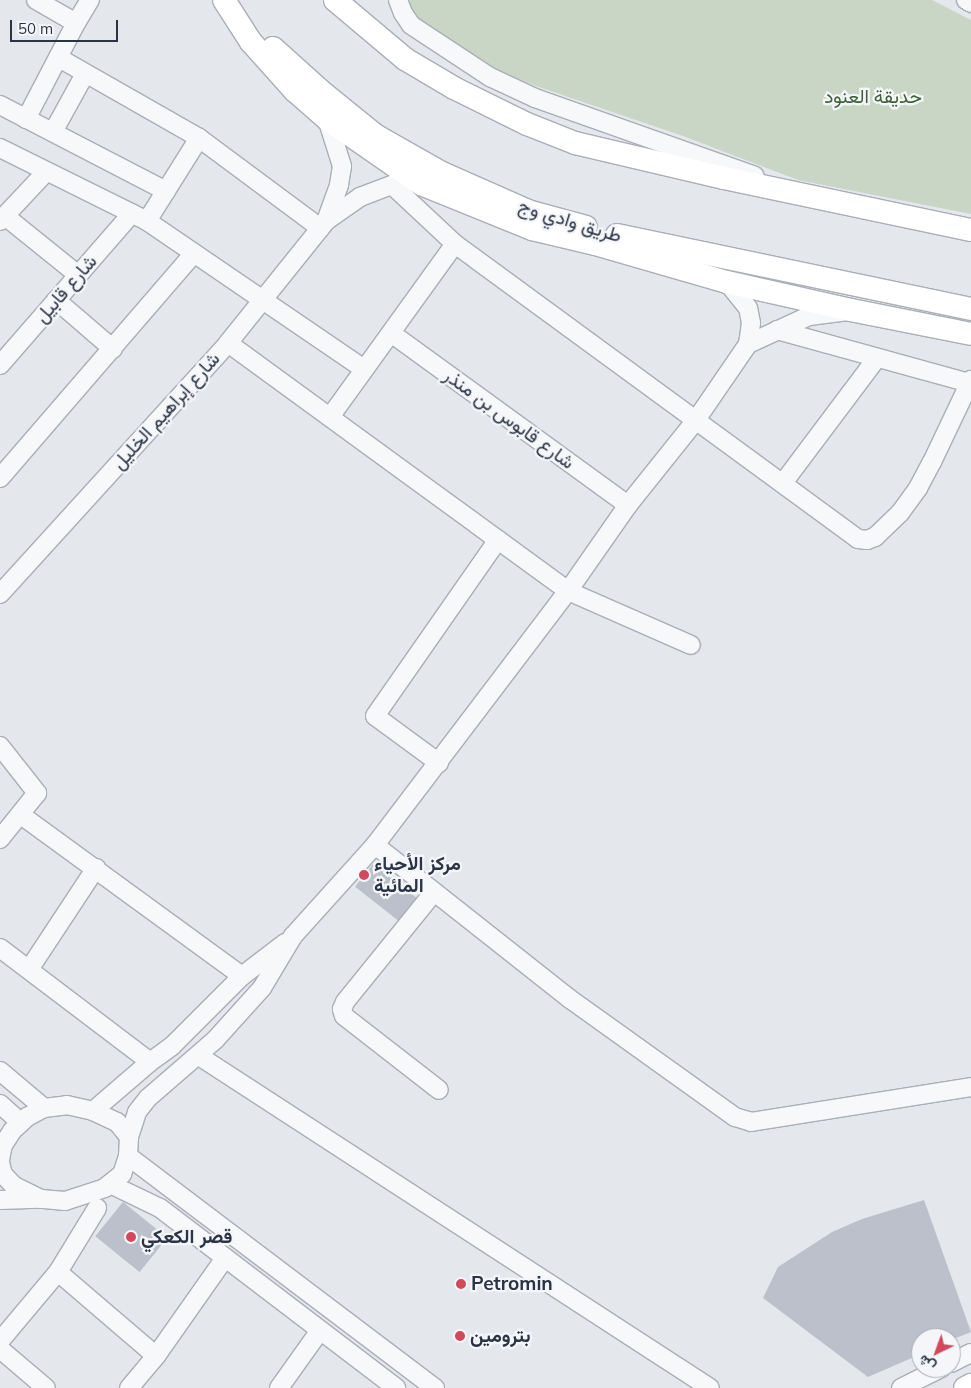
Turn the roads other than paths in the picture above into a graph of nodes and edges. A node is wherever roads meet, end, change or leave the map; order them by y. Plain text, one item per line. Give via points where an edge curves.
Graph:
1 (36, 0) edge
2 (90, 0) edge
3 (224, 0) edge
4 (232, 0) edge
5 (335, 0) edge
6 (398, 0) edge
7 (966, 0) edge
8 (971, 3) edge
9 (76, 23) junction
10 (59, 58) junction
11 (85, 74) junction
12 (0, 105) edge
13 (26, 119) junction
14 (327, 119) junction
15 (52, 132) junction
16 (199, 138) junction
17 (0, 148) edge
18 (46, 172) junction
19 (421, 184) junction
20 (392, 185) junction
21 (166, 191) junction
22 (810, 196) junction
23 (139, 217) junction
24 (2, 219) edge
25 (323, 225) junction
26 (971, 230) edge
27 (455, 244) junction
28 (194, 253) junction
29 (78, 275) junction
30 (727, 282) junction
31 (56, 300) junction
32 (263, 300) junction
33 (971, 308) edge
34 (851, 310) junction
35 (777, 330) junction
36 (391, 333) junction
37 (971, 334) edge
38 (228, 343) junction
39 (748, 344) junction
40 (113, 349) junction
41 (877, 358) junction
42 (0, 365) edge
43 (364, 369) junction
44 (970, 382) edge
45 (330, 417) junction
46 (696, 420) junction
47 (0, 478) edge
48 (783, 483) junction
49 (628, 505) junction
50 (498, 540) junction
51 (568, 591) junction
52 (0, 594) edge
53 (691, 646) dead end
54 (0, 746) edge
55 (439, 763) junction
56 (21, 815) junction
57 (0, 839) edge
58 (375, 845) junction
59 (96, 868) junction
60 (434, 892) junction
61 (293, 936) junction
62 (0, 948) edge
63 (30, 968) junction
64 (242, 976) junction
65 (199, 1056) junction
66 (150, 1062) junction
67 (0, 1070) edge
68 (971, 1087) edge
69 (439, 1090) dead end
70 (0, 1104) edge
71 (44, 1108) junction
72 (94, 1111) junction
73 (21, 1123) junction
74 (129, 1137) junction
75 (128, 1156) junction
76 (0, 1157) edge
77 (110, 1184) junction
78 (41, 1199) junction
79 (0, 1200) edge
80 (189, 1201) junction
81 (96, 1208) dead end
82 (175, 1220) junction
83 (225, 1258) junction
84 (58, 1272) junction
85 (320, 1332) junction
86 (0, 1341) edge
87 (0, 1349) edge
88 (156, 1356) junction
89 (971, 1375) edge
90 (921, 1378) edge
91 (971, 1385) edge
92 (46, 1388) edge
93 (128, 1388) edge
94 (280, 1388) edge
95 (396, 1388) edge
96 (435, 1388) edge
97 (710, 1388) edge
98 (901, 1388) edge
99 (955, 1388) edge
100 (965, 1388) edge

1 - 9 street
2 - 9 street
3 - 14 main road via 251,42 295,91
4 - 33 main road, طريق وادي وج via 264,39 375,135 440,172 528,211 634,240
5 - 22 main road via 405,59 454,88 559,137
6 - 22 street via 411,25 490,77 535,98
7 - 8 street
9 - 10 street
10 - 11 street
10 - 13 street
11 - 15 street
11 - 16 street
12 - 13 street
13 - 15 street
14 - 19 main road
14 - 25 street via 342,166 339,185
15 - 21 street
16 - 21 street, شارع قابيل
16 - 25 street
17 - 18 street
18 - 23 street
18 - 24 street
19 - 20 street
19 - 30 main road via 532,229
20 - 25 street via 360,197
20 - 27 street
21 - 23 street, شارع قابيل
22 - 26 main road
23 - 28 street
23 - 29 street, شارع قابيل
24 - 29 street
25 - 32 street, شارع إبراهيم الخليل
27 - 36 street
27 - 46 street
28 - 32 street
28 - 40 street
29 - 31 street, شارع قابيل
30 - 34 main road
30 - 39 street via 748,308 751,323
31 - 40 street
31 - 42 street, شارع قابيل
32 - 38 street, شارع إبراهيم الخليل
32 - 43 street
34 - 35 street via 809,316
34 - 37 main road
35 - 39 street
35 - 41 street
36 - 43 street
36 - 49 street, شارع قابوس بن منذر
38 - 45 street
38 - 52 street, شارع إبراهيم الخليل
39 - 46 street
40 - 47 street
41 - 44 street
41 - 48 street
43 - 45 street
44 - 48 street via 918,488 900,513 875,536 858,540
45 - 50 street
46 - 48 street
46 - 49 street
49 - 51 street
50 - 51 street
50 - 55 street via 375,716
51 - 53 street
51 - 55 street
54 - 56 street via 37,793
55 - 58 street
56 - 57 street
56 - 59 street
58 - 60 street
58 - 61 street
59 - 63 street
59 - 64 street
60 - 68 street via 570,999 735,1117 751,1122
60 - 69 street via 342,1009 344,1016
61 - 64 street
61 - 65 street via 262,988
62 - 63 street
63 - 66 street
64 - 66 street via 172,1046
65 - 74 street via 148,1098 137,1112
65 - 97 street
66 - 72 street
67 - 71 street
70 - 73 street
71 - 72 street via 67,1106
71 - 73 street
72 - 74 street via 117,1122
73 - 76 street via 12,1131
74 - 75 street
75 - 77 street via 122,1174
75 - 80 street
76 - 78 street via 2,1174 14,1186
77 - 78 street via 65,1201
77 - 82 street via 160,1208
78 - 79 street
80 - 82 street
80 - 96 street
81 - 84 street
82 - 83 street
83 - 85 street
83 - 88 street
84 - 86 street
84 - 88 street
85 - 94 street
85 - 95 street
87 - 92 street
88 - 93 street
89 - 99 street
90 - 98 street
91 - 100 main road

